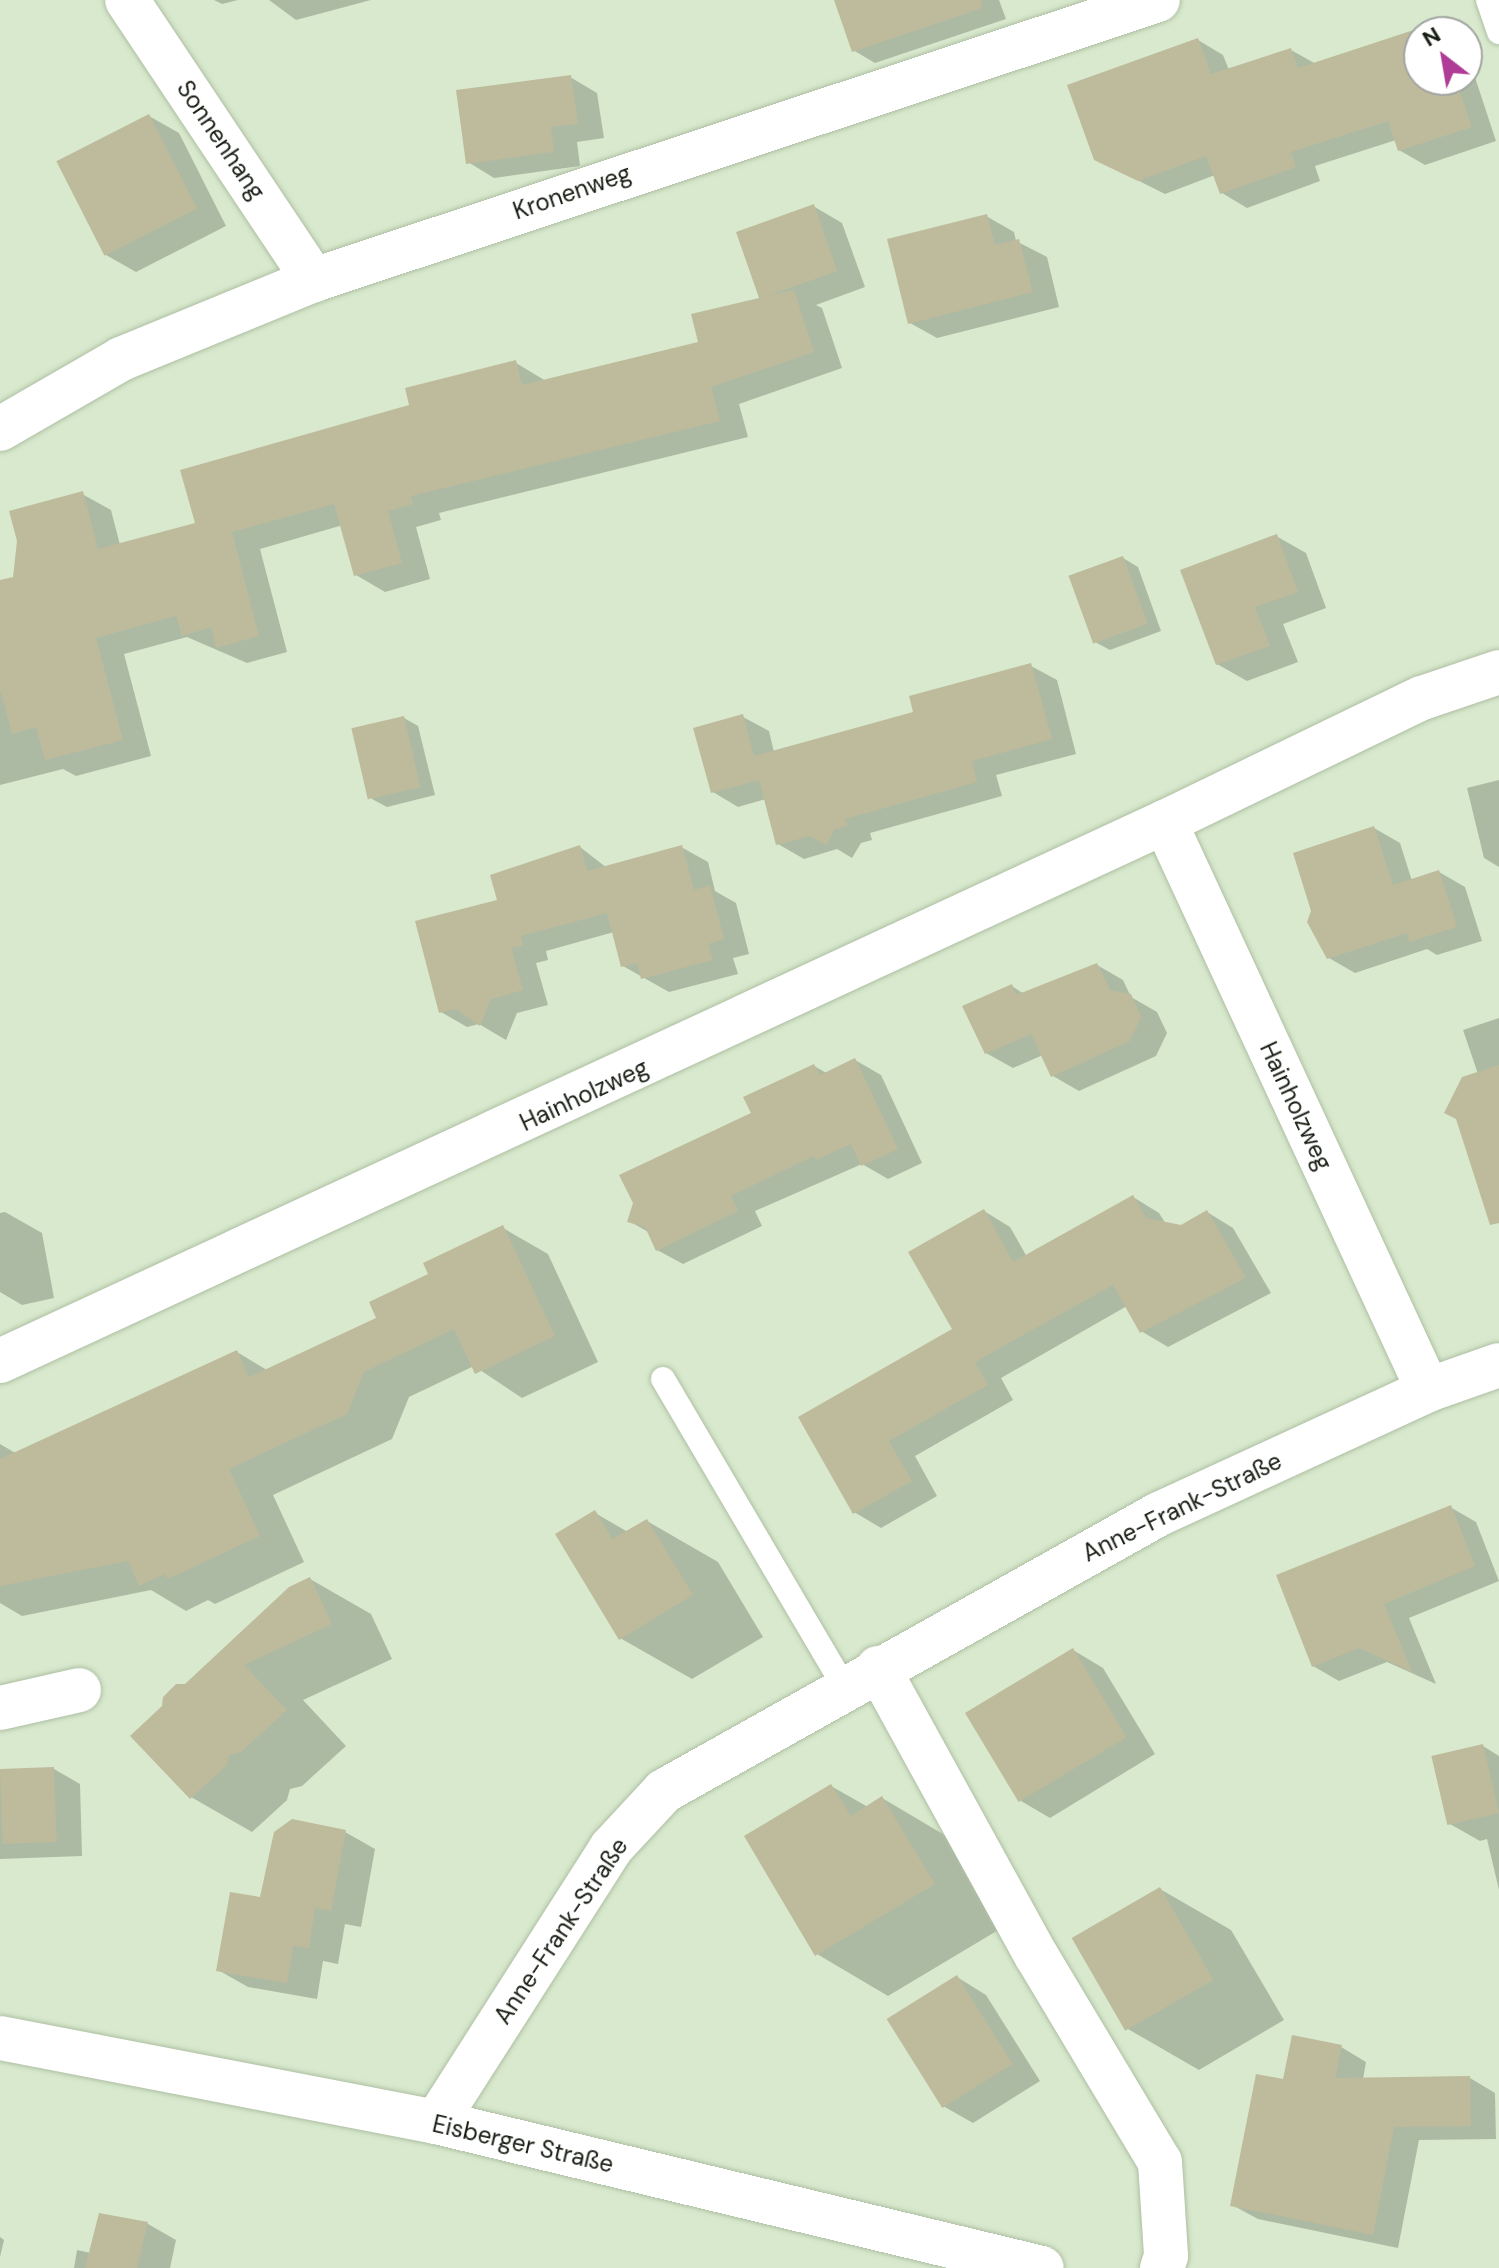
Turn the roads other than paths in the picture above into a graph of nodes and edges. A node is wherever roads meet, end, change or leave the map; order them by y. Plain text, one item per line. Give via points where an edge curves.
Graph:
1 (127, 0) edge
2 (1488, 0) edge
3 (1163, 1) edge
4 (1499, 32) edge
5 (314, 280) junction
6 (0, 429) edge
7 (1499, 672) edge
8 (1165, 822) junction
9 (0, 1361) edge
10 (1498, 1370) edge
11 (663, 1379) dead end
12 (1428, 1390) junction
13 (861, 1677) junction
14 (79, 1690) dead end
15 (0, 1708) edge
16 (0, 2038) edge
17 (436, 2122) junction
18 (1042, 2268) edge
19 (1162, 2268) edge

1 - 5 street, Sonnenhang
2 - 4 lane
3 - 5 street, Kronenweg
5 - 6 street, Kronenweg via 121,359
7 - 8 street, Hainholzweg via 1422,698
8 - 9 street, Hainholzweg
8 - 12 street, Hainholzweg
10 - 12 street, Anne-Frank-Straße
11 - 13 lane
12 - 13 street, Anne-Frank-Straße via 1159,1514
13 - 17 street, Anne-Frank-Straße via 664,1791 611,1848
13 - 19 street via 1160,2162 1166,2256
14 - 15 street
16 - 17 street, Eisberger Straße
17 - 18 street, Eisberger Straße

